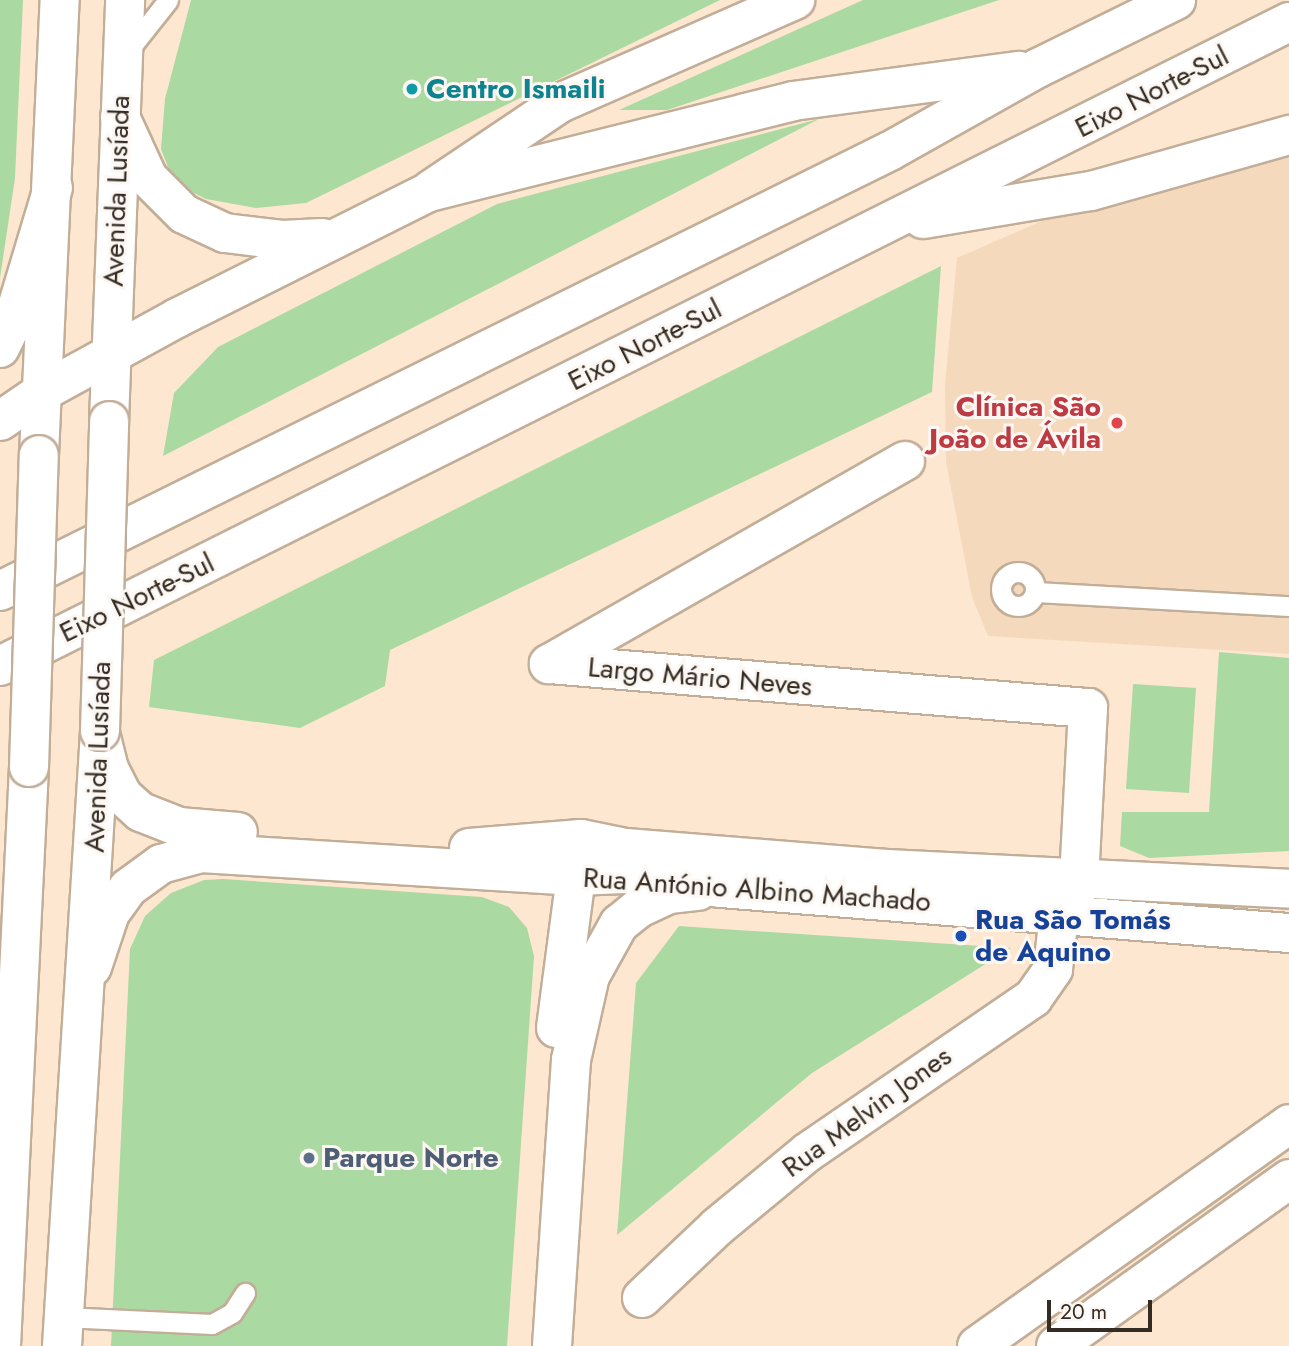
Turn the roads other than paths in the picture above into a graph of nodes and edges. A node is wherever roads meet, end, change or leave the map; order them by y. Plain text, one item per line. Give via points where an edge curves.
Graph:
1 (60, 0) edge
2 (125, 0) edge
3 (167, 0) edge
4 (795, 0) edge
5 (1177, 0) edge
6 (1289, 22) edge
7 (122, 58) junction
8 (1038, 68) junction
9 (120, 117) junction
10 (1289, 135) edge
11 (53, 188) junction
12 (429, 191) junction
13 (879, 226) junction
14 (331, 237) junction
15 (0, 348) edge
16 (112, 354) junction
17 (42, 392) junction
18 (0, 421) edge
19 (905, 461) dead end
20 (0, 591) edge
21 (1036, 592) dead end
22 (1289, 606) edge
23 (0, 667) edge
24 (100, 731) junction
25 (626, 848) junction
26 (576, 876) junction
27 (1079, 881) junction
28 (721, 888) junction
29 (1289, 889) edge
30 (10, 896) edge
31 (1059, 914) junction
32 (1289, 933) edge
33 (87, 982) junction
34 (1289, 1124) edge
35 (1289, 1179) edge
36 (245, 1293) dead end
37 (642, 1298) dead end
38 (63, 1331) edge
39 (1, 1346) edge
40 (533, 1346) edge
41 (552, 1346) edge
42 (976, 1346) edge
43 (1056, 1346) edge

1 - 11 main road
2 - 7 main road, Avenida Lusíada
3 - 7 lane
4 - 12 main road via 560,103
5 - 8 main road
6 - 13 main road, Eixo Norte-Sul
7 - 9 main road, Avenida Lusíada
8 - 12 main road via 793,101
8 - 20 main road via 890,151
9 - 14 main road via 148,178 184,214 225,233 282,240
9 - 16 main road, Avenida Lusíada
10 - 13 main road via 1091,191
11 - 15 main road via 13,321
11 - 17 main road
12 - 14 main road
13 - 23 main road, Eixo Norte-Sul
14 - 16 main road
16 - 17 main road
16 - 24 main road, Avenida Lusíada, bridge
17 - 18 main road
17 - 30 main road, bridge via 29,767
19 - 27 main road, Largo Mário Neves via 549,664 1088,708
21 - 22 lane
24 - 25 main road, Rua António Albino Machado via 109,769 123,796 154,820 179,827 484,849 581,839
24 - 33 main road, Avenida Lusíada
25 - 26 main road via 590,861
25 - 27 main road, Rua António Albino Machado
26 - 28 main road, Rua António Albino Machado via 624,874
26 - 33 main road, Rua António Albino Machado via 227,853 179,857 143,875 117,901
26 - 40 main road via 554,1049
27 - 29 main road, Rua António Albino Machado
28 - 31 main road, Rua António Albino Machado
28 - 41 main road via 668,894 639,908 619,925 590,976 571,1060
30 - 39 main road
31 - 32 main road, Rua António Albino Machado
31 - 37 main road, Rua Melvin Jones via 1053,969 1033,998 808,1152
33 - 38 main road, Avenida Lusíada
34 - 42 main road
35 - 43 main road
36 - 38 lane via 232,1313 212,1324

